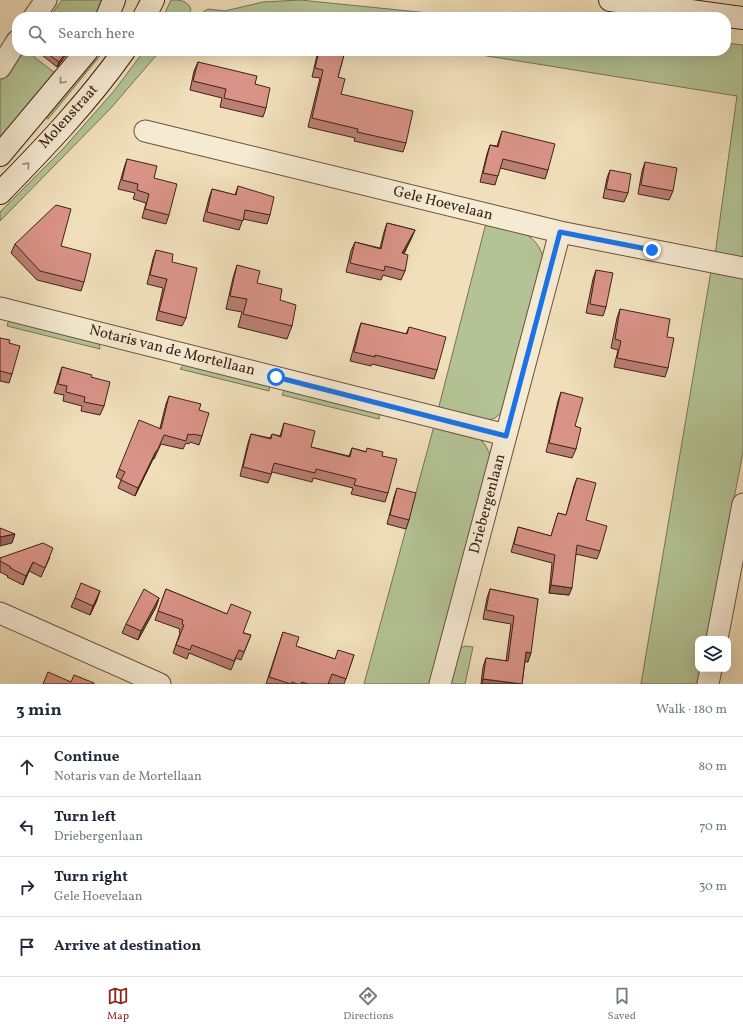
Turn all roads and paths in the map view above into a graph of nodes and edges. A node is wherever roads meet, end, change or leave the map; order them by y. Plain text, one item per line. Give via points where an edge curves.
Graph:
1 (46, 0) edge
2 (114, 0) edge
3 (153, 0) edge
4 (610, 0) edge
5 (38, 12) edge
6 (108, 12) edge
7 (147, 12) edge
8 (699, 12) edge
9 (731, 16) edge
10 (743, 18) edge
11 (12, 49) edge
12 (83, 56) edge
13 (120, 56) edge
14 (0, 68) edge
15 (145, 131) dead end
16 (0, 155) edge
17 (4, 182) edge
18 (560, 232) junction
19 (743, 268) edge
20 (0, 308) edge
21 (506, 436) junction
22 (743, 504) edge
23 (0, 613) edge
24 (718, 636) edge
25 (710, 672) edge
26 (160, 684) edge
27 (440, 684) edge
28 (708, 684) edge

1 - 5 street
2 - 6 street
3 - 7 street
4 - 8 street
9 - 10 street
11 - 14 street
12 -> 16 street, Molenstraat
17 -> 13 street, Molenstraat via 109,72
15 - 18 street, Gele Hoevelaan
18 - 19 street, Gele Hoevelaan
18 - 21 street, Driebergenlaan
20 - 21 street, Notaris van de Mortellaan
21 - 27 street, Driebergenlaan
22 - 24 street
23 - 26 street
25 - 28 street

